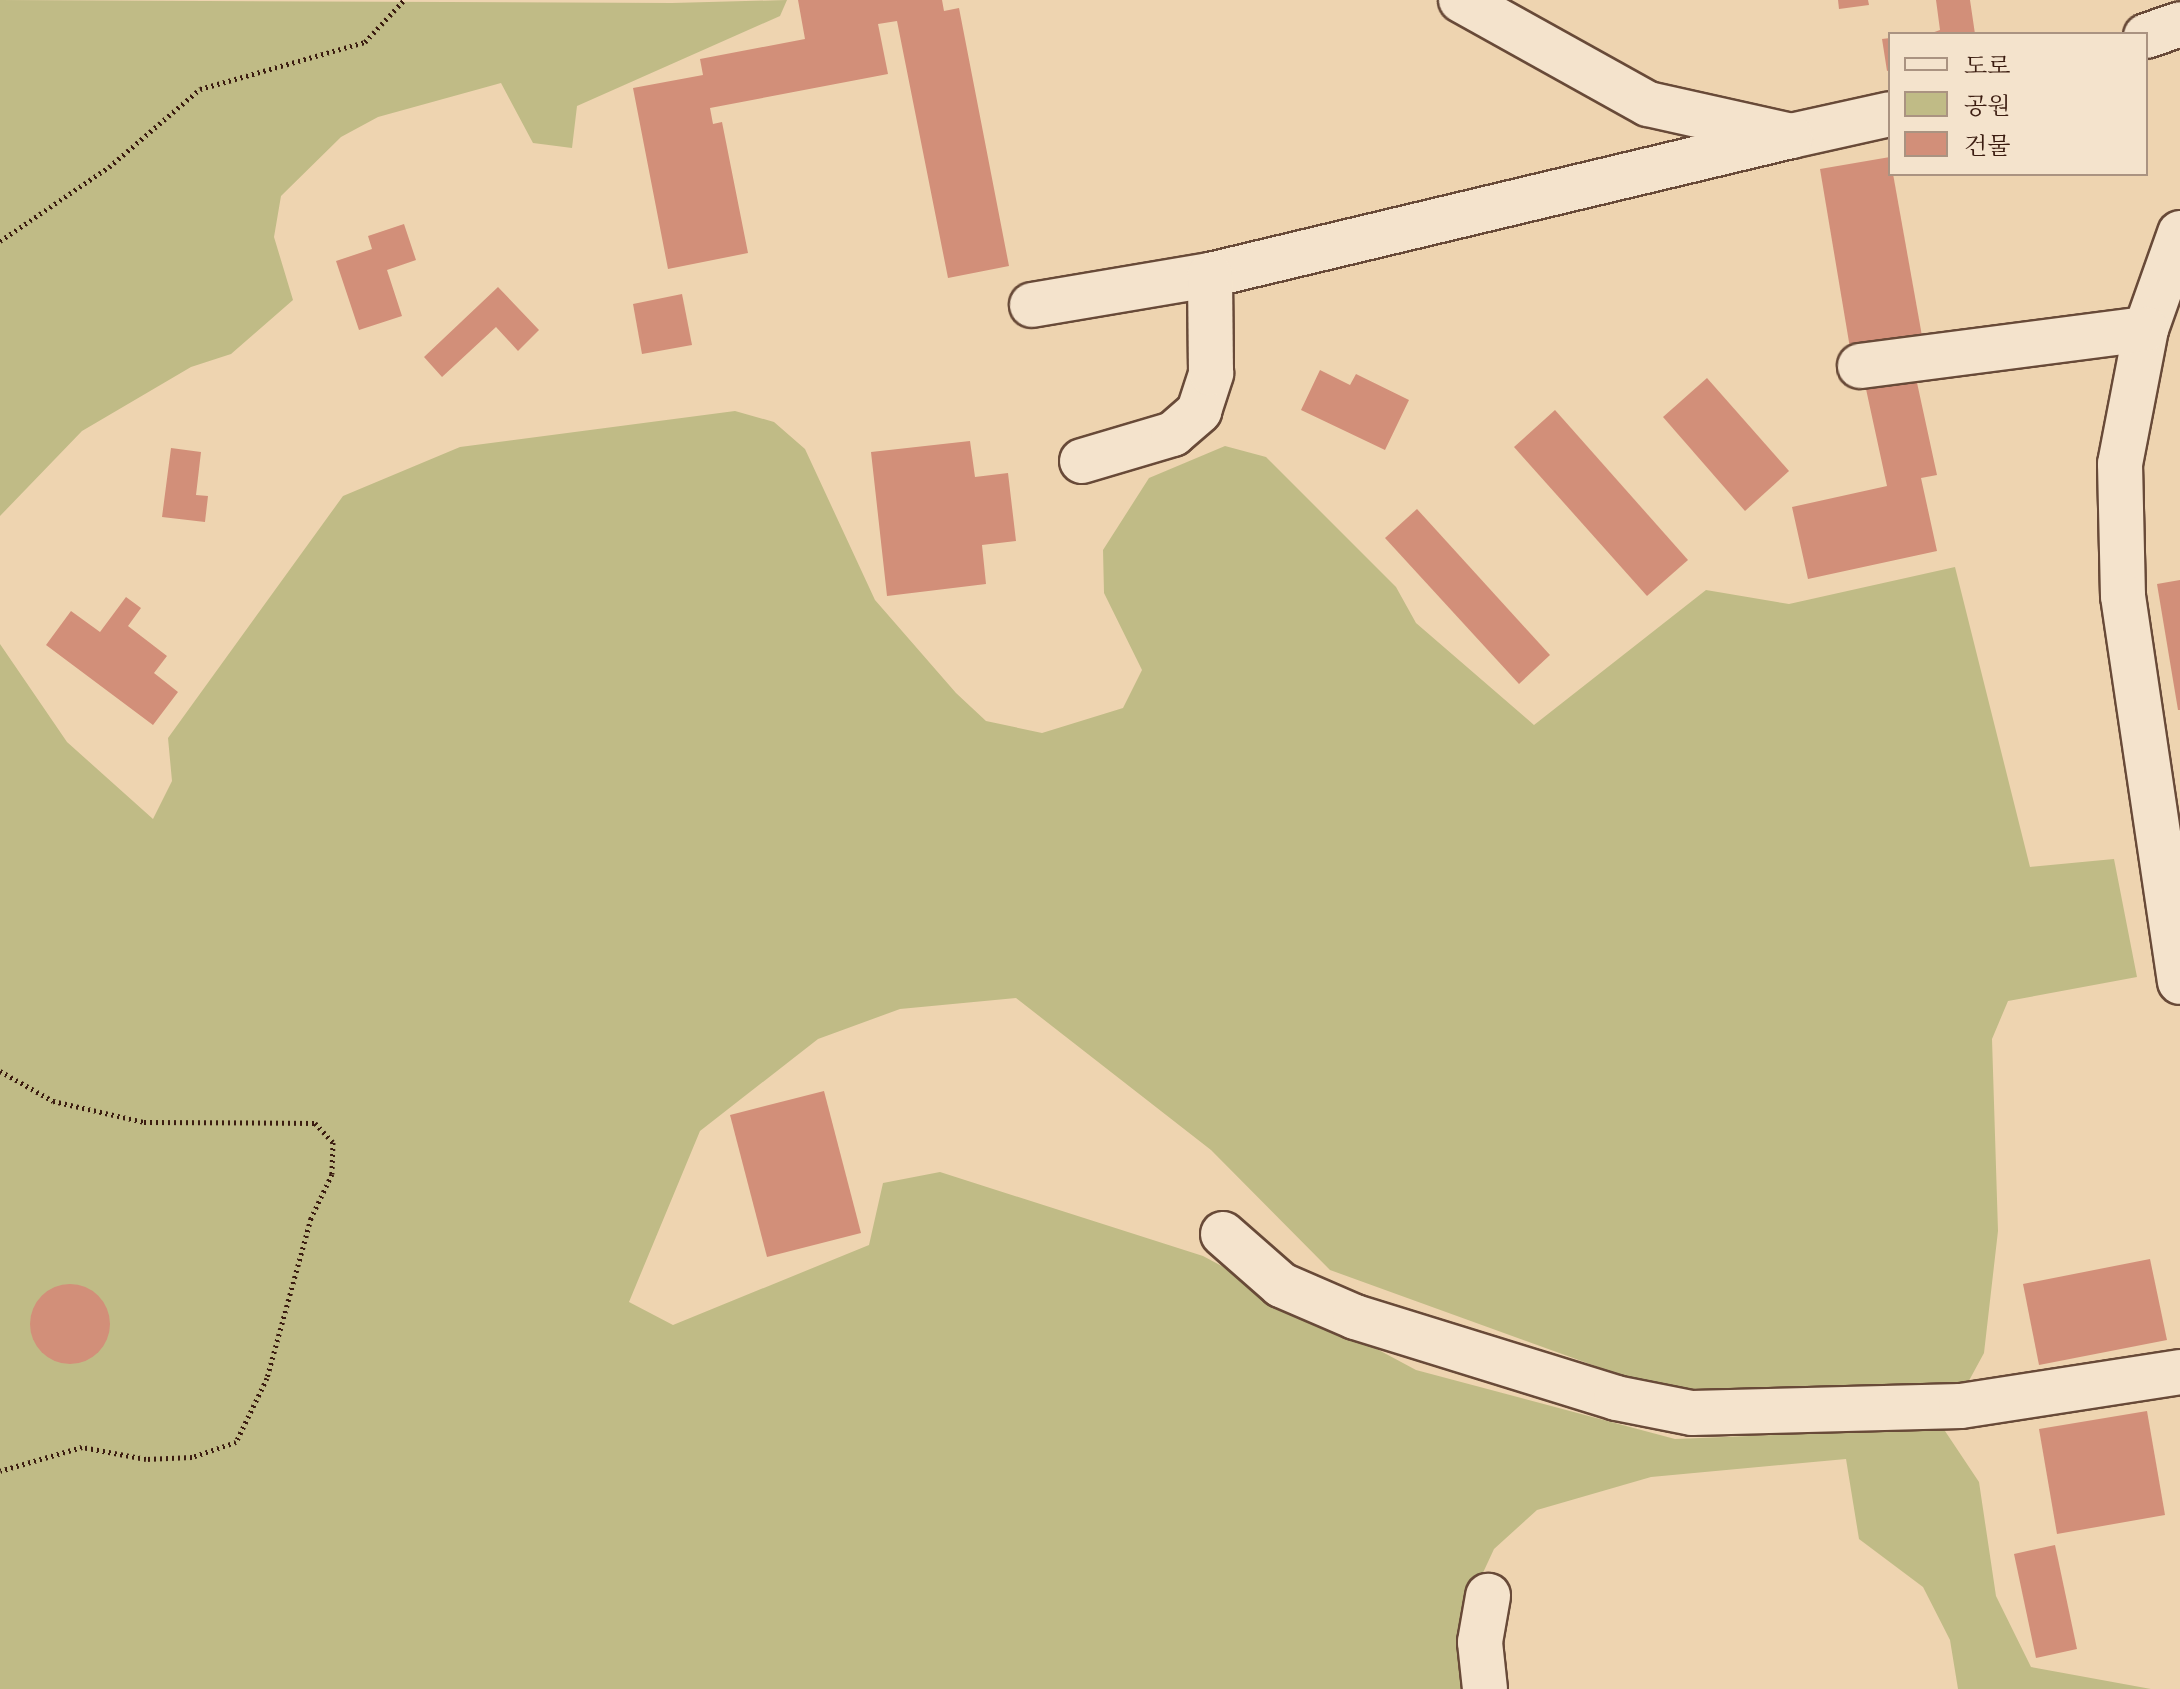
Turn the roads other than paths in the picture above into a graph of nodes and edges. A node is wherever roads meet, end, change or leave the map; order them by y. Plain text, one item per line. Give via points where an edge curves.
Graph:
1 (1461, 0) edge
2 (2180, 24) edge
3 (2148, 35) edge
4 (1888, 114) edge
5 (1791, 136) junction
6 (2180, 233) edge
7 (1210, 275) junction
8 (1032, 305) dead end
9 (2146, 329) junction
10 (1860, 366) dead end
11 (1082, 461) dead end
12 (2180, 982) edge
13 (1223, 1234) dead end
14 (2180, 1372) edge
15 (1488, 1596) dead end
16 (1485, 1689) edge

1 - 5 street via 1648,104
2 - 3 street
4 - 5 street
5 - 7 street
6 - 9 street
7 - 8 street
7 - 11 street via 1211,373 1199,411 1173,434
9 - 10 street
9 - 12 street via 2120,464 2123,596
13 - 14 street via 1281,1285 1355,1317 1616,1398 1692,1413 1961,1406
15 - 16 street via 1480,1642

